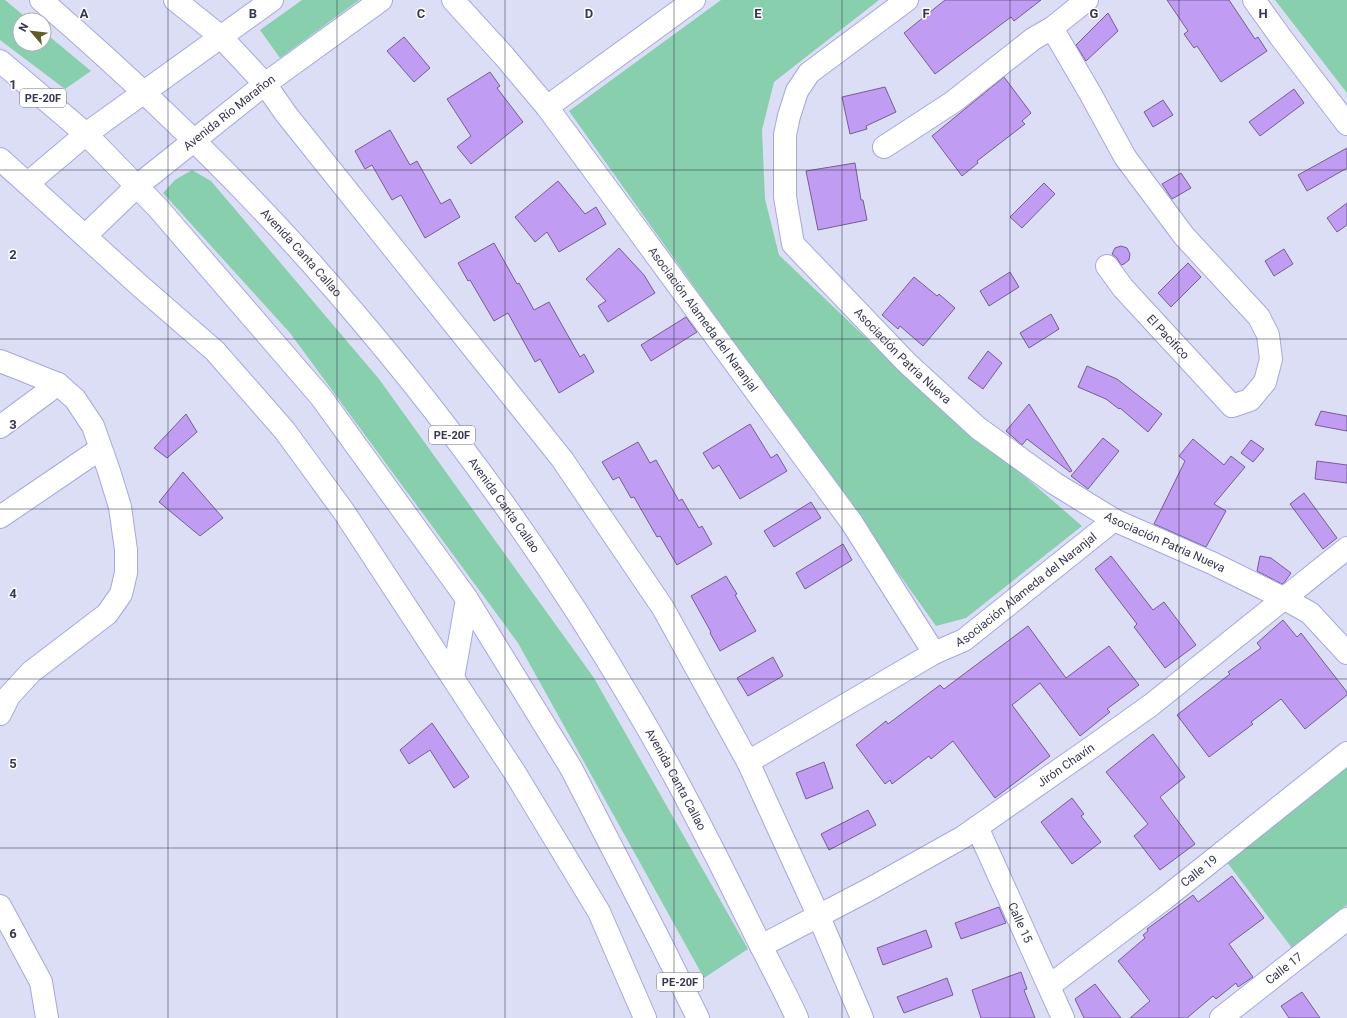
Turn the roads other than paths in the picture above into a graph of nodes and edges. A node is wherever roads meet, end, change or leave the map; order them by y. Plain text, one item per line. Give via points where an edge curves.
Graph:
1 (41, 0) edge
2 (175, 0) edge
3 (272, 0) edge
4 (381, 0) edge
5 (453, 0) edge
6 (694, 0) edge
7 (907, 0) edge
8 (1087, 0) edge
9 (1254, 0) edge
10 (1052, 28) junction
11 (220, 36) junction
12 (0, 61) edge
13 (265, 84) junction
14 (144, 93) junction
15 (547, 107) junction
16 (1347, 124) edge
17 (86, 134) junction
18 (194, 141) junction
19 (884, 147) dead end
20 (0, 159) edge
21 (28, 183) junction
22 (137, 186) junction
23 (85, 236) junction
24 (1107, 266) dead end
25 (0, 361) edge
26 (58, 384) junction
27 (0, 427) edge
28 (100, 449) junction
29 (0, 517) edge
30 (1114, 520) junction
31 (1347, 548) edge
32 (467, 599) junction
33 (1285, 599) junction
34 (1347, 653) edge
35 (934, 654) junction
36 (453, 678) junction
37 (0, 714) edge
38 (1347, 753) edge
39 (748, 762) junction
40 (977, 827) junction
41 (0, 906) edge
42 (819, 916) junction
43 (1347, 919) edge
44 (662, 946) junction
45 (761, 946) junction
46 (1050, 986) junction
47 (47, 1018) edge
48 (645, 1018) edge
49 (689, 1018) edge
50 (698, 1018) edge
51 (797, 1018) edge
52 (862, 1018) edge
53 (1063, 1018) edge
54 (1220, 1018) edge

1 - 14 street, Avenida Canta Callao / PE-20F
2 - 11 street
3 - 11 street
4 - 13 street, Avenida Río Marañon
5 - 15 street, Asociación Alameda del Naranjal
6 - 15 street
7 - 30 street, Asociación Patria Nueva via 809,73 797,91 786,135 785,197 792,244 907,363 978,428 1054,483
8 - 10 street
9 - 16 street
10 - 19 street via 1033,39 953,102
10 - 24 street, El Pacifico via 1125,156 1184,236 1259,317 1268,335 1272,359 1265,382 1250,400 1232,406 1123,288
11 - 13 street
11 - 14 street
12 - 17 street, PE-20F
13 - 18 street, Avenida Río Marañon
13 - 39 street via 286,114 562,459 663,608
14 - 17 street
14 - 18 street, Avenida Canta Callao / PE-20F
15 - 35 street, Asociación Alameda del Naranjal via 852,523
17 - 21 street
17 - 22 street, PE-20F
18 - 22 street, Avenida Río Marañon
18 - 45 street, Avenida Canta Callao / PE-20F via 219,164 312,264 401,368 488,483 562,589 634,705 701,824
20 - 21 street
21 - 23 street
22 - 23 street, Avenida Río Marañon
22 - 32 street, PE-20F via 321,396
23 - 36 street via 215,351 285,431 344,512
25 - 26 street
26 - 27 street
26 - 28 street via 75,399 93,426
28 - 29 street
28 - 37 street via 120,507 126,550 126,574 121,594 107,614 31,672 9,696
30 - 33 street, Asociación Patria Nueva via 1212,563
30 - 35 street, Asociación Alameda del Naranjal via 964,640
31 - 33 street, Jirón Chavín
32 - 36 street
32 - 44 street, PE-20F via 570,768
33 - 34 street, Asociación Patria Nueva via 1310,613
33 - 40 street, Jirón Chavín via 1151,705
35 - 39 street, Asociación Alameda del Naranjal
36 - 48 street via 515,773 599,912
38 - 46 street, Calle 19
39 - 42 street
40 - 42 street, Jirón Chavín
40 - 46 street, Calle 15
41 - 47 street via 41,982
42 - 45 street, Jirón Chavín
42 - 52 street
43 - 54 street, Calle 17
44 - 49 street
44 - 50 street, PE-20F
45 - 51 street, Avenida Canta Callao / PE-20F
46 - 53 street, Calle 15

